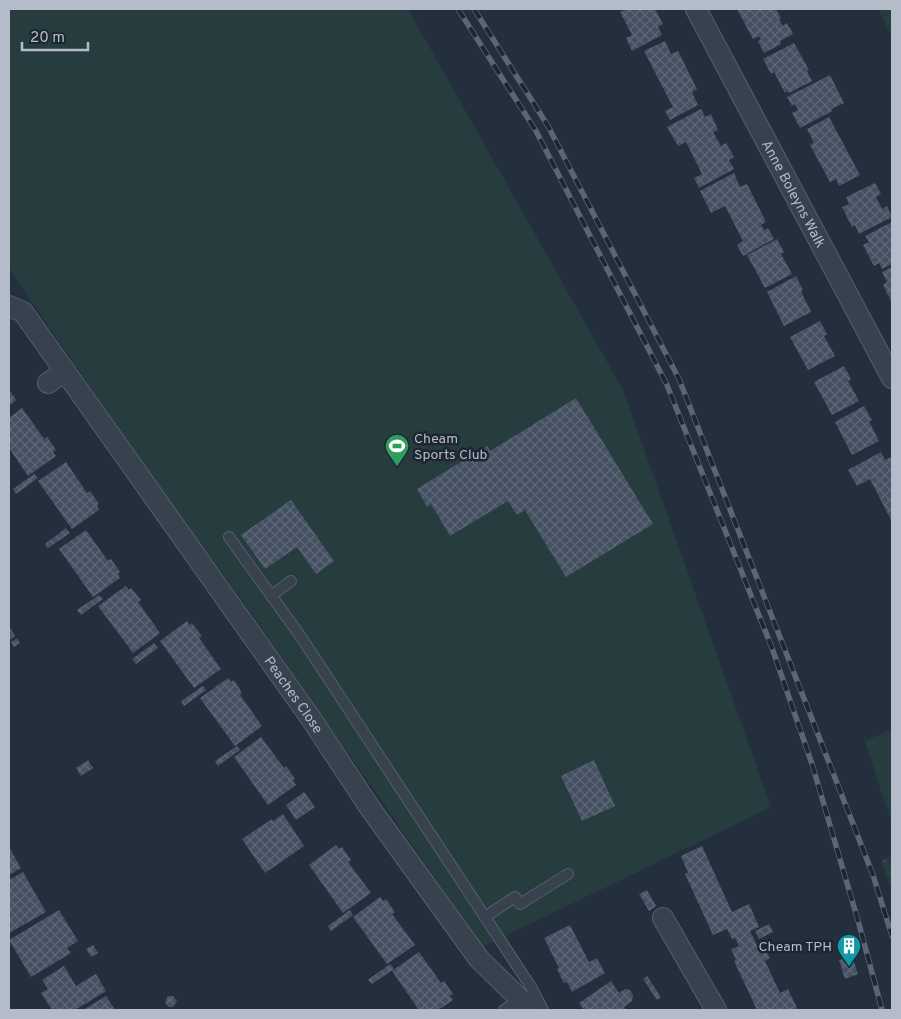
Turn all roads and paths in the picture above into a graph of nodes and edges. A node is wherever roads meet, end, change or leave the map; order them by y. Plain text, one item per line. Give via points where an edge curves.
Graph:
1 (696, 9) edge
2 (9, 306) edge
3 (890, 370) edge
4 (65, 371) junction
5 (48, 383) dead end
6 (229, 537) dead end
7 (291, 581) dead end
8 (270, 596) junction
9 (568, 874) dead end
10 (485, 917) junction
11 (663, 918) dead end
12 (526, 1005) edge
13 (504, 1010) edge
14 (543, 1010) edge
15 (716, 1010) edge

1 - 3 street, Anne Boleyns Walk
2 - 4 street, Peaches Close via 23,312
4 - 5 street
4 - 12 street, Peaches Close via 479,959
6 - 8 lane
7 - 8 lane
8 - 10 lane
9 - 10 lane via 520,904 515,897
10 - 14 lane via 532,987
11 - 15 street
12 - 13 lane

